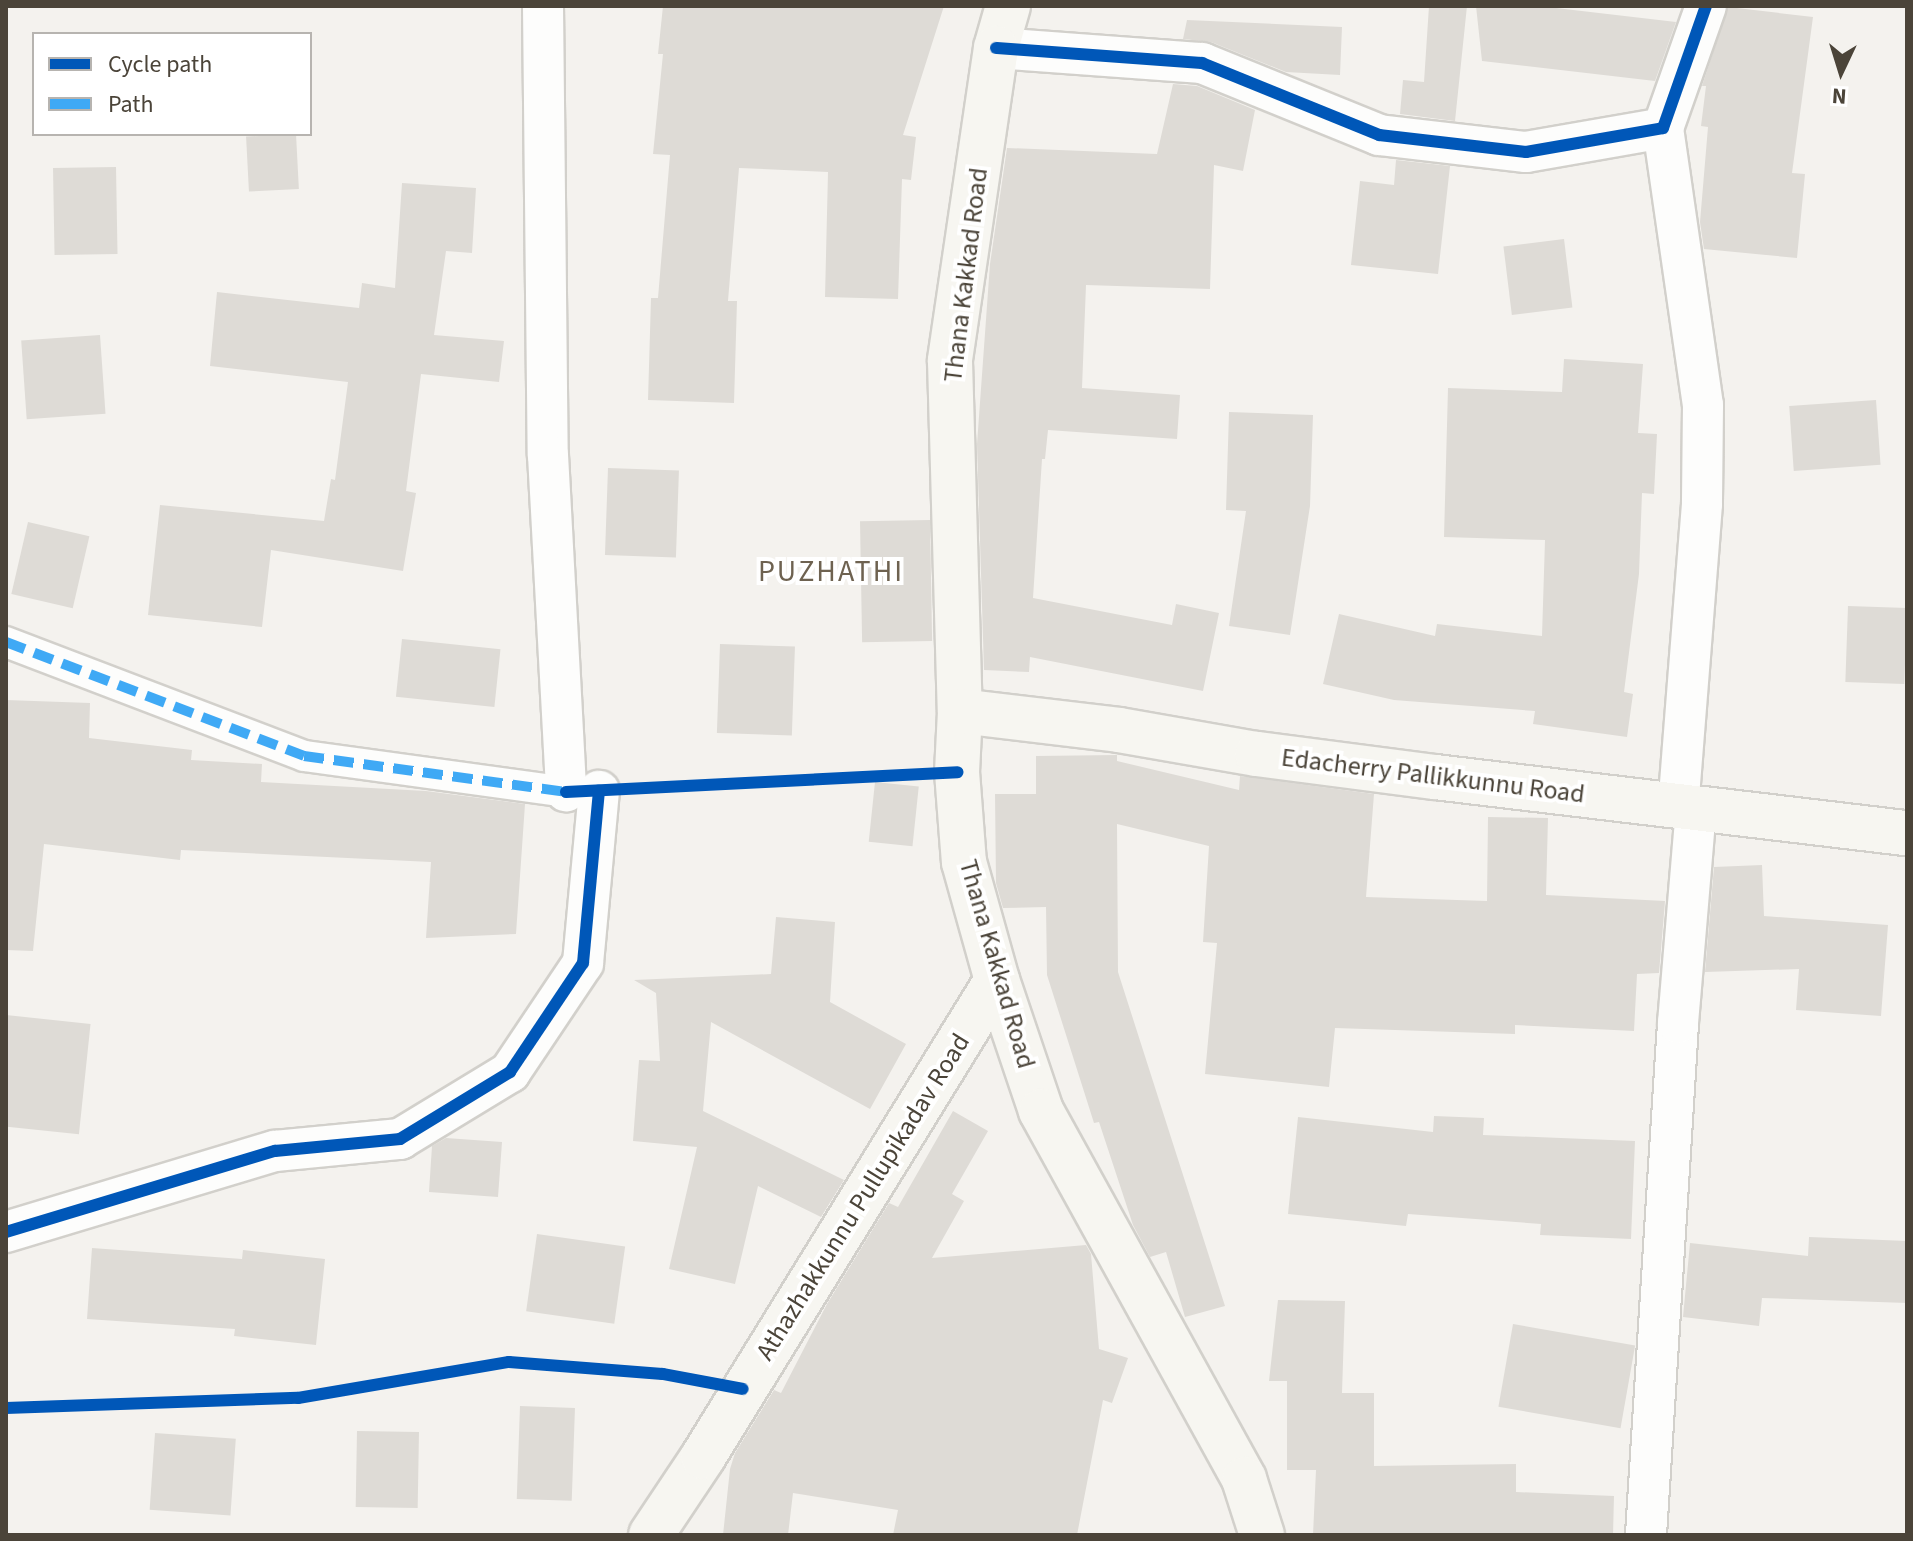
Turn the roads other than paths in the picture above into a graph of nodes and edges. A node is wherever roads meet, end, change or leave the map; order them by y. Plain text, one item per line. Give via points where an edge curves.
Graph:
1 (543, 6) edge
2 (1008, 6) edge
3 (1706, 6) edge
4 (996, 48) junction
5 (1663, 128) junction
6 (6, 642) edge
7 (960, 711) junction
8 (583, 792) junction
9 (1687, 807) junction
10 (1907, 833) edge
11 (997, 980) junction
12 (6, 1232) edge
13 (651, 1535) edge
14 (1262, 1535) edge
15 (1646, 1535) edge

1 - 8 street via 548,455
2 - 4 main road, Thana Kakkad Road
3 - 5 street
4 - 5 street via 1202,63 1394,137 1526,152
4 - 7 main road, Thana Kakkad Road via 950,361
5 - 9 street via 1703,405
6 - 8 street via 304,756
7 - 9 main road, Edacherry Pallikkunnu Road
7 - 11 main road, Thana Kakkad Road via 957,772 964,862
8 - 12 street via 583,963 510,1072 400,1139 275,1151
9 - 10 main road, Edacherry Pallikkunnu Road
9 - 15 street
11 - 13 main road, Athazhakkunnu Pullupikadav Road
11 - 14 main road, Thana Kakkad Road via 1041,1111 1244,1479

